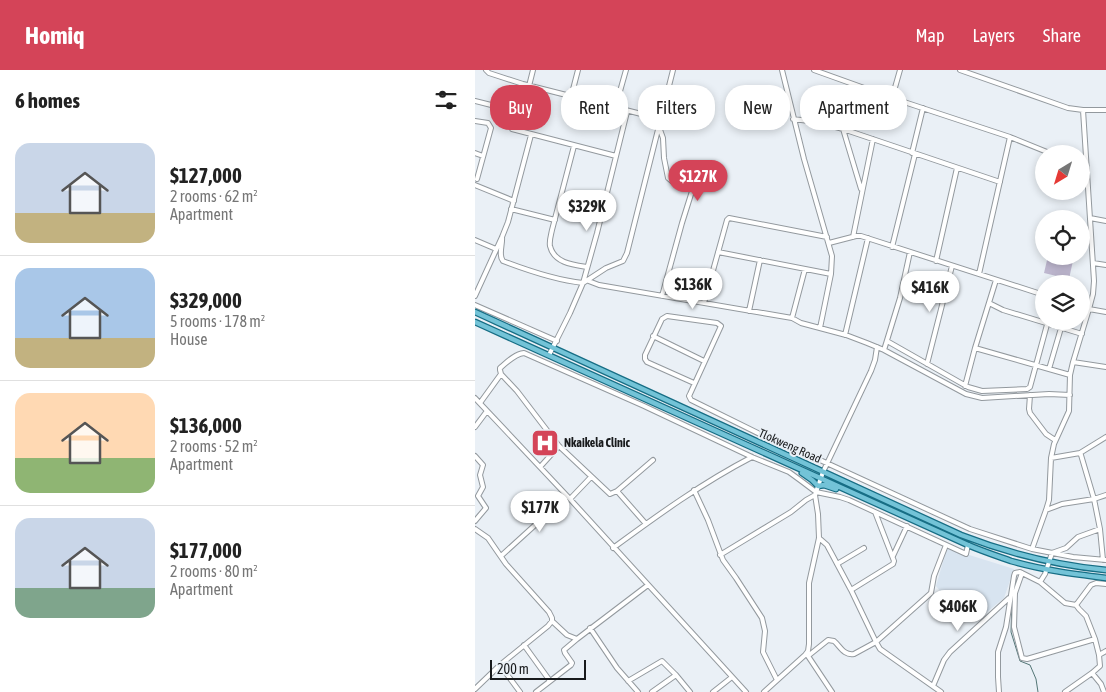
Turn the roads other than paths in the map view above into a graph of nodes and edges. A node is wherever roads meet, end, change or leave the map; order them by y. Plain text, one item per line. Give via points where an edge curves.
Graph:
1 (487, 70) edge
2 (533, 70) edge
3 (578, 70) edge
4 (626, 70) edge
5 (673, 70) edge
6 (782, 70) edge
7 (814, 70) edge
8 (899, 70) edge
9 (960, 70) edge
10 (523, 84) junction
11 (526, 85) edge
12 (529, 85) edge
13 (574, 85) edge
14 (622, 85) edge
15 (669, 85) edge
16 (856, 85) edge
17 (895, 85) edge
18 (475, 101) edge
19 (907, 103) edge
20 (490, 105) edge
21 (923, 108) junction
22 (1083, 110) junction
23 (1106, 110) edge
24 (793, 119) junction
25 (800, 120) edge
26 (475, 121) edge
27 (622, 130) edge
28 (658, 130) edge
29 (660, 130) edge
30 (843, 130) edge
31 (846, 130) edge
32 (531, 135) junction
33 (1010, 137) junction
34 (873, 139) junction
35 (1085, 145) edge
36 (575, 146) junction
37 (1035, 147) edge
38 (475, 153) edge
39 (913, 154) junction
40 (483, 156) junction
41 (616, 156) junction
42 (957, 168) junction
43 (477, 178) dead end
44 (1000, 182) junction
45 (475, 185) edge
46 (862, 191) junction
47 (513, 201) junction
48 (511, 209) junction
49 (1090, 218) joint
50 (555, 220) junction
51 (1106, 221) edge
52 (502, 237) junction
53 (827, 237) junction
54 (853, 237) junction
55 (868, 238) junction
56 (475, 240) edge
57 (829, 243) junction
58 (893, 247) junction
59 (495, 249) junction
60 (718, 252) junction
61 (910, 252) junction
62 (760, 260) junction
63 (936, 261) junction
64 (1093, 263) junction
65 (1106, 265) edge
66 (587, 266) junction
67 (952, 266) junction
68 (805, 269) junction
69 (831, 274) junction
70 (979, 274) junction
71 (996, 280) junction
72 (585, 282) junction
73 (1035, 292) edge
74 (475, 296) edge
75 (662, 296) junction
76 (704, 303) junction
77 (989, 303) junction
78 (475, 304) edge
79 (1090, 306) edge
80 (1090, 310) edge
81 (749, 311) junction
82 (475, 312) edge
83 (1106, 312) edge
84 (792, 318) junction
85 (1035, 319) edge
86 (475, 322) edge
87 (820, 328) junction
88 (1045, 330) edge
89 (1060, 330) edge
90 (1068, 330) edge
91 (1083, 330) edge
92 (1082, 334) junction
93 (845, 335) junction
94 (653, 336) junction
95 (887, 341) junction
96 (557, 342) junction
97 (877, 347) junction
98 (553, 348) junction
99 (975, 348) junction
100 (884, 350) junction
101 (549, 355) junction
102 (705, 361) junction
103 (1073, 362) junction
104 (927, 364) junction
105 (1035, 366) junction
106 (1106, 368) edge
107 (1049, 370) junction
108 (501, 374) junction
109 (1071, 375) junction
110 (694, 383) junction
111 (965, 386) junction
112 (1030, 395) junction
113 (1070, 395) junction
114 (475, 398) edge
115 (480, 403) junction
116 (487, 410) junction
117 (475, 427) edge
118 (1106, 437) edge
119 (1055, 440) junction
120 (559, 446) junction
121 (1080, 453) junction
122 (475, 456) edge
123 (752, 457) junction
124 (1051, 458) junction
125 (653, 460) dead end
126 (827, 464) junction
127 (540, 467) junction
128 (795, 468) junction
129 (823, 472) junction
130 (591, 477) junction
131 (820, 478) junction
132 (818, 486) junction
133 (843, 489) junction
134 (695, 490) junction
135 (617, 491) junction
136 (815, 494) junction
137 (1106, 495) edge
138 (568, 498) junction
139 (1094, 499) junction
140 (1046, 510) junction
141 (875, 512) junction
142 (475, 521) edge
143 (646, 524) junction
144 (907, 526) junction
145 (1100, 528) junction
146 (475, 529) edge
147 (819, 538) junction
148 (1103, 538) edge
149 (947, 545) junction
150 (968, 546) junction
151 (613, 548) junction
152 (864, 548) dead end
153 (1031, 549) junction
154 (1051, 553) junction
155 (720, 555) junction
156 (501, 556) junction
157 (893, 556) junction
158 (1104, 560) edge
159 (1048, 562) junction
160 (837, 564) junction
161 (1046, 569) junction
162 (1106, 570) edge
163 (1022, 573) junction
164 (1106, 578) edge
165 (1040, 582) junction
166 (1106, 584) edge
167 (648, 585) junction
168 (851, 590) junction
169 (1009, 598) junction
170 (1076, 605) junction
171 (1007, 617) junction
172 (1014, 617) junction
173 (552, 621) junction
174 (590, 628) junction
175 (577, 639) junction
176 (1095, 639) junction
177 (876, 642) junction
178 (524, 645) junction
179 (1106, 651) edge
180 (807, 655) junction
181 (1099, 655) junction
182 (500, 666) junction
183 (1092, 673) junction
184 (676, 675) junction
185 (731, 677) junction
186 (777, 680) junction
187 (550, 681) junction
188 (628, 681) junction
189 (933, 686) junction
190 (475, 689) edge
191 (999, 690) edge
192 (520, 692) edge
193 (536, 692) edge
194 (638, 692) edge
195 (652, 692) edge
196 (690, 692) edge
197 (713, 692) edge
198 (745, 692) edge
199 (764, 692) edge
200 (832, 692) edge
201 (941, 692) edge
202 (993, 692) edge
203 (1065, 692) edge
204 (1104, 692) edge

1 - 10 street
2 - 12 street
3 - 13 street
4 - 14 street
5 - 15 street
6 - 24 street
7 - 16 street
8 - 17 street
9 - 22 street
10 - 11 street
10 - 32 street via 511,127 513,131
18 - 20 street
19 - 21 street
21 - 33 street
21 - 39 street
22 - 23 street
22 - 35 street
24 - 25 street
24 - 53 street
26 - 40 street via 491,128
27 - 41 street
28 - 72 street via 625,259
29 - 75 street via 668,178 693,188
30 - 46 street
31 - 34 street
32 - 36 street
32 - 47 street
33 - 37 street
33 - 44 street
34 - 39 street
34 - 46 street
36 - 41 street
36 - 50 street
38 - 40 street
39 - 42 street
39 - 58 street
40 - 43 street
41 - 66 street
42 - 44 street
42 - 63 street
44 - 70 street
45 - 47 street
46 - 54 street
47 - 48 street
48 - 50 street
48 - 52 street
49 - 51 street
49 - 64 street
50 - 66 street via 550,244 553,252 567,264
52 - 59 street
52 - 72 street via 500,256 503,261 537,273
53 - 57 street
53 - 60 street via 731,218 727,220
54 - 55 street
54 - 57 street
55 - 58 street
55 - 93 street
56 - 59 street
57 - 69 street
58 - 61 street
59 - 74 street
60 - 62 street
60 - 76 street
61 - 63 street
61 - 95 street
62 - 68 street
62 - 81 street
63 - 67 street
64 - 65 street
64 - 79 street
66 - 72 street
67 - 70 street
67 - 104 street
68 - 69 street
68 - 84 street
69 - 87 street
70 - 71 street
71 - 73 street
71 - 77 street
72 - 75 street
72 - 96 street
75 - 76 street
76 - 81 street
77 - 85 street
77 - 99 street
78 - 96 street
80 - 83 street
81 - 84 street
82 - 98 main road, Tlokweng Road
84 - 87 street
86 - 101 main road, Tlokweng Road
87 - 93 street
88 - 105 street
89 - 107 street
90 - 92 street
91 - 92 street
92 - 103 street
93 - 97 street
94 - 102 street
94 - 102 street via 665,316 719,324 721,328
94 - 110 street via 645,361
95 - 100 street
95 - 104 street
96 - 98 street
97 - 100 street
97 - 126 street via 871,371
98 - 101 street
98 - 129 main road, Tlokweng Road
99 - 105 street
99 - 111 street
100 - 112 street via 966,394 982,398
101 - 128 main road, Tlokweng Road
102 - 110 street
103 - 106 street
103 - 109 street
104 - 111 street
105 - 107 street
105 - 111 street via 1027,389 982,391
107 - 109 street
108 - 115 street
108 - 120 street
108 - 123 street via 502,367 516,355 524,353
109 - 113 street
110 - 126 street via 689,396 691,400
112 - 113 street
112 - 119 street via 1030,412 1046,434
113 - 119 street via 1069,412
114 - 115 street
115 - 116 street
116 - 117 street
116 - 127 street
118 - 121 street
119 - 124 street
120 - 127 street
120 - 130 street
121 - 124 street
121 - 139 street
122 - 142 street via 483,465 480,475 483,487 478,496 486,508
123 - 134 street
123 - 136 street via 794,475
124 - 140 street
125 - 135 street
126 - 129 street
126 - 153 street via 969,529
127 - 138 street
128 - 131 main road, Tlokweng Road
128 - 132 main road
129 - 131 street
129 - 159 main road, Tlokweng Road via 987,546
130 - 135 street via 608,494
130 - 138 street
131 - 132 street
131 - 133 main road, Tlokweng Road
132 - 133 main road
132 - 136 street
133 - 150 main road, Tlokweng Road
134 - 143 street
134 - 155 street
135 - 143 street
136 - 141 street via 840,497
136 - 147 street
136 - 155 street
137 - 139 street
138 - 151 street
138 - 156 street
139 - 140 street
139 - 145 street
140 - 153 street
141 - 144 street
141 - 157 street
143 - 151 street
144 - 149 street
144 - 157 street
145 - 148 street
145 - 154 street
146 - 156 street via 488,538
147 - 160 street via 827,544
147 - 180 street via 809,584
148 - 158 street
149 - 150 street via 966,554
149 - 177 street via 934,576 931,593
150 - 161 main road, Tlokweng Road
151 - 167 street
152 - 160 street
153 - 154 street
154 - 158 street
154 - 159 street
155 - 186 street via 761,618 765,631 763,652
156 - 173 street via 549,612
157 - 168 street via 893,564
159 - 161 street
159 - 162 main road, Tlokweng Road
160 - 168 street
161 - 164 main road, Tlokweng Road
161 - 165 street
163 - 165 street
163 - 169 street via 1017,572 1013,576
163 - 172 street via 1015,592
165 - 170 street via 1063,602
166 - 170 street via 1091,585
167 - 174 street
167 - 185 street
168 - 177 street
169 - 171 street
169 - 189 street via 950,652
170 - 176 street via 1086,616
171 - 172 street
171 - 191 street via 998,652
172 - 176 street via 1014,631 1021,656 1025,659
173 - 175 street via 567,635
173 - 178 street
174 - 175 street
174 - 188 street
175 - 187 street via 564,650 571,665
176 - 181 street
177 - 180 street via 851,655 846,654 834,640 828,640
177 - 189 street via 882,650
178 - 182 street
178 - 187 street
179 - 181 street
180 - 186 street
180 - 200 street
181 - 183 street via 1101,664
182 - 190 street
182 - 192 street
183 - 203 street
183 - 204 street
184 - 188 street via 662,661
184 - 195 street
184 - 196 street
185 - 197 street
185 - 198 street
186 - 199 street
187 - 193 street
188 - 194 street
189 - 201 street
191 - 202 street

